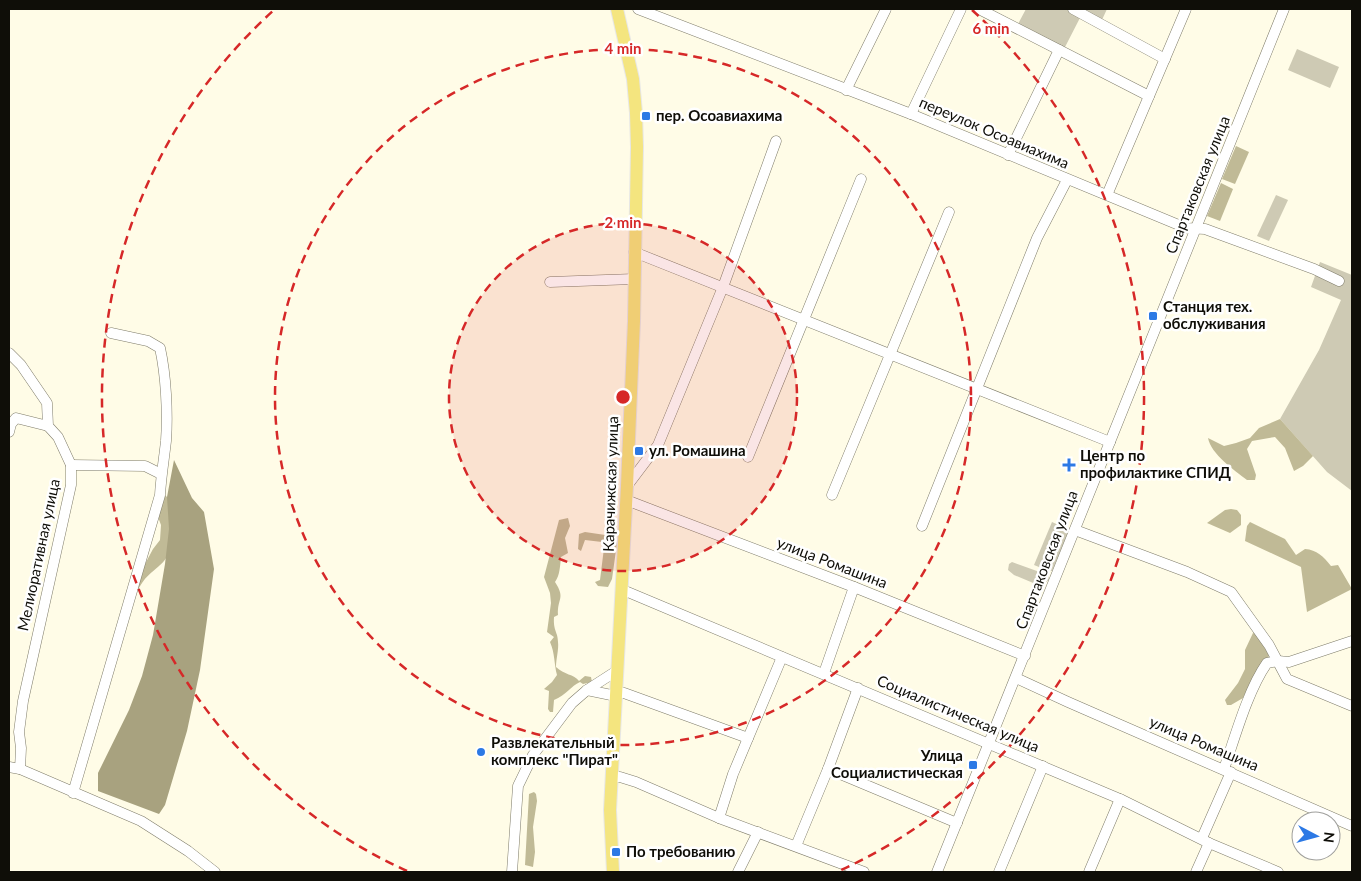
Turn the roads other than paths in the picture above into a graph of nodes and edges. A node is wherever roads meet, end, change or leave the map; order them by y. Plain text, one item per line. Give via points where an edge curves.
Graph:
1 (617, 9) edge
2 (638, 9) edge
3 (886, 9) edge
4 (961, 9) edge
5 (980, 9) edge
6 (1073, 9) edge
7 (1186, 9) edge
8 (1284, 9) edge
9 (1059, 50) junction
10 (1165, 59) junction
11 (846, 90) junction
12 (1149, 96) junction
13 (911, 114) junction
14 (776, 141) dead end
15 (1008, 155) junction
16 (861, 179) dead end
17 (1067, 180) junction
18 (1107, 195) junction
19 (949, 212) dead end
20 (1197, 229) junction
21 (634, 252) junction
22 (634, 279) junction
23 (1339, 281) dead end
24 (550, 282) dead end
25 (723, 288) junction
26 (805, 321) junction
27 (111, 333) dead end
28 (9, 353) edge
29 (889, 355) junction
30 (977, 390) junction
31 (48, 426) junction
32 (9, 432) edge
33 (1110, 442) junction
34 (748, 457) dead end
35 (71, 465) junction
36 (161, 474) junction
37 (627, 486) junction
38 (832, 495) dead end
39 (626, 500) junction
40 (922, 526) dead end
41 (1075, 530) junction
42 (854, 587) junction
43 (623, 590) junction
44 (1352, 641) edge
45 (782, 656) junction
46 (1025, 656) junction
47 (1278, 661) junction
48 (618, 670) junction
49 (824, 673) junction
50 (1016, 678) junction
51 (858, 688) junction
52 (587, 690) junction
53 (616, 694) junction
54 (1352, 706) edge
55 (748, 738) junction
56 (990, 744) junction
57 (1043, 766) junction
58 (9, 767) edge
59 (20, 769) junction
60 (828, 770) junction
61 (1228, 770) junction
62 (612, 777) junction
63 (73, 793) junction
64 (1120, 799) junction
65 (718, 818) junction
66 (957, 823) junction
67 (1352, 826) edge
68 (758, 832) junction
69 (1206, 840) junction
70 (796, 846) junction
71 (215, 872) edge
72 (512, 872) edge
73 (613, 872) edge
74 (738, 872) edge
75 (864, 872) edge
76 (937, 872) edge
77 (999, 872) edge
78 (1089, 872) edge
79 (1196, 872) edge
80 (1278, 872) edge

1 - 21 main road, Карачижская улица via 633,79 636,113
2 - 11 street, переулок Осоавиахима
3 - 11 street
4 - 13 street
5 - 9 street
6 - 10 street
7 - 10 street
8 - 20 street, Спартаковская улица
9 - 12 street
9 - 15 street
10 - 12 street
11 - 13 street, переулок Осоавиахима
12 - 18 street
13 - 15 street, переулок Осоавиахима
14 - 25 street
15 - 17 street, переулок Осоавиахима
16 - 26 street
17 - 18 street, переулок Осоавиахима
17 - 30 street via 1037,238
18 - 20 street, переулок Осоавиахима via 1186,228
19 - 29 street
20 - 23 street, переулок Осоавиахима via 1216,233
20 - 33 street, Спартаковская улица
21 - 22 main road, Карачижская улица
21 - 25 street
22 - 24 street
22 - 37 main road, Карачижская улица
25 - 26 street
25 - 37 street via 658,445
26 - 29 street
26 - 34 street
27 - 36 street via 148,341 160,348 164,367 166,440
28 - 31 street via 47,403
29 - 30 street
29 - 38 street
30 - 33 street
30 - 40 street
31 - 32 street via 16,418
31 - 35 street, Мелиоративная улица via 58,437
33 - 41 street, Спартаковская улица
35 - 36 street via 145,466
35 - 59 street, Мелиоративная улица via 67,509 23,701 19,732
36 - 63 street via 160,495 150,532
37 - 39 main road, Карачижская улица
39 - 42 street, улица Ромашина
39 - 43 main road, Карачижская улица
41 - 46 street, Спартаковская улица
41 - 47 street via 1231,592
42 - 46 street, улица Ромашина
42 - 49 street
43 - 45 street, Социалистическая улица
43 - 48 main road, Карачижская улица
44 - 47 street via 1289,662
45 - 49 street, Социалистическая улица
45 - 55 street
46 - 50 street, Спартаковская улица
47 - 54 street via 1288,679
47 - 61 street via 1267,664 1260,672 1242,718
48 - 52 street
48 - 53 main road, Карачижская улица
49 - 51 street, Социалистическая улица
50 - 56 street, Спартаковская улица
50 - 61 street, улица Ромашина
51 - 56 street, Социалистическая улица
51 - 60 street
52 - 53 street
52 - 72 street via 572,703 533,755 518,786
53 - 55 street via 624,693
53 - 62 main road, Карачижская улица
55 - 65 street
56 - 57 street, Социалистическая улица
56 - 66 street, Спартаковская улица
57 - 64 street, Социалистическая улица
57 - 77 street
58 - 59 street
59 - 63 street
60 - 66 street
60 - 70 street
61 - 67 street, улица Ромашина
61 - 69 street
62 - 65 street via 636,782
62 - 73 main road, Карачижская улица
63 - 71 street via 141,821
64 - 69 street, Социалистическая улица
64 - 78 street
65 - 68 street
66 - 76 street, Спартаковская улица
68 - 70 street
68 - 74 street
69 - 79 street
69 - 80 street, Социалистическая улица
70 - 75 street

